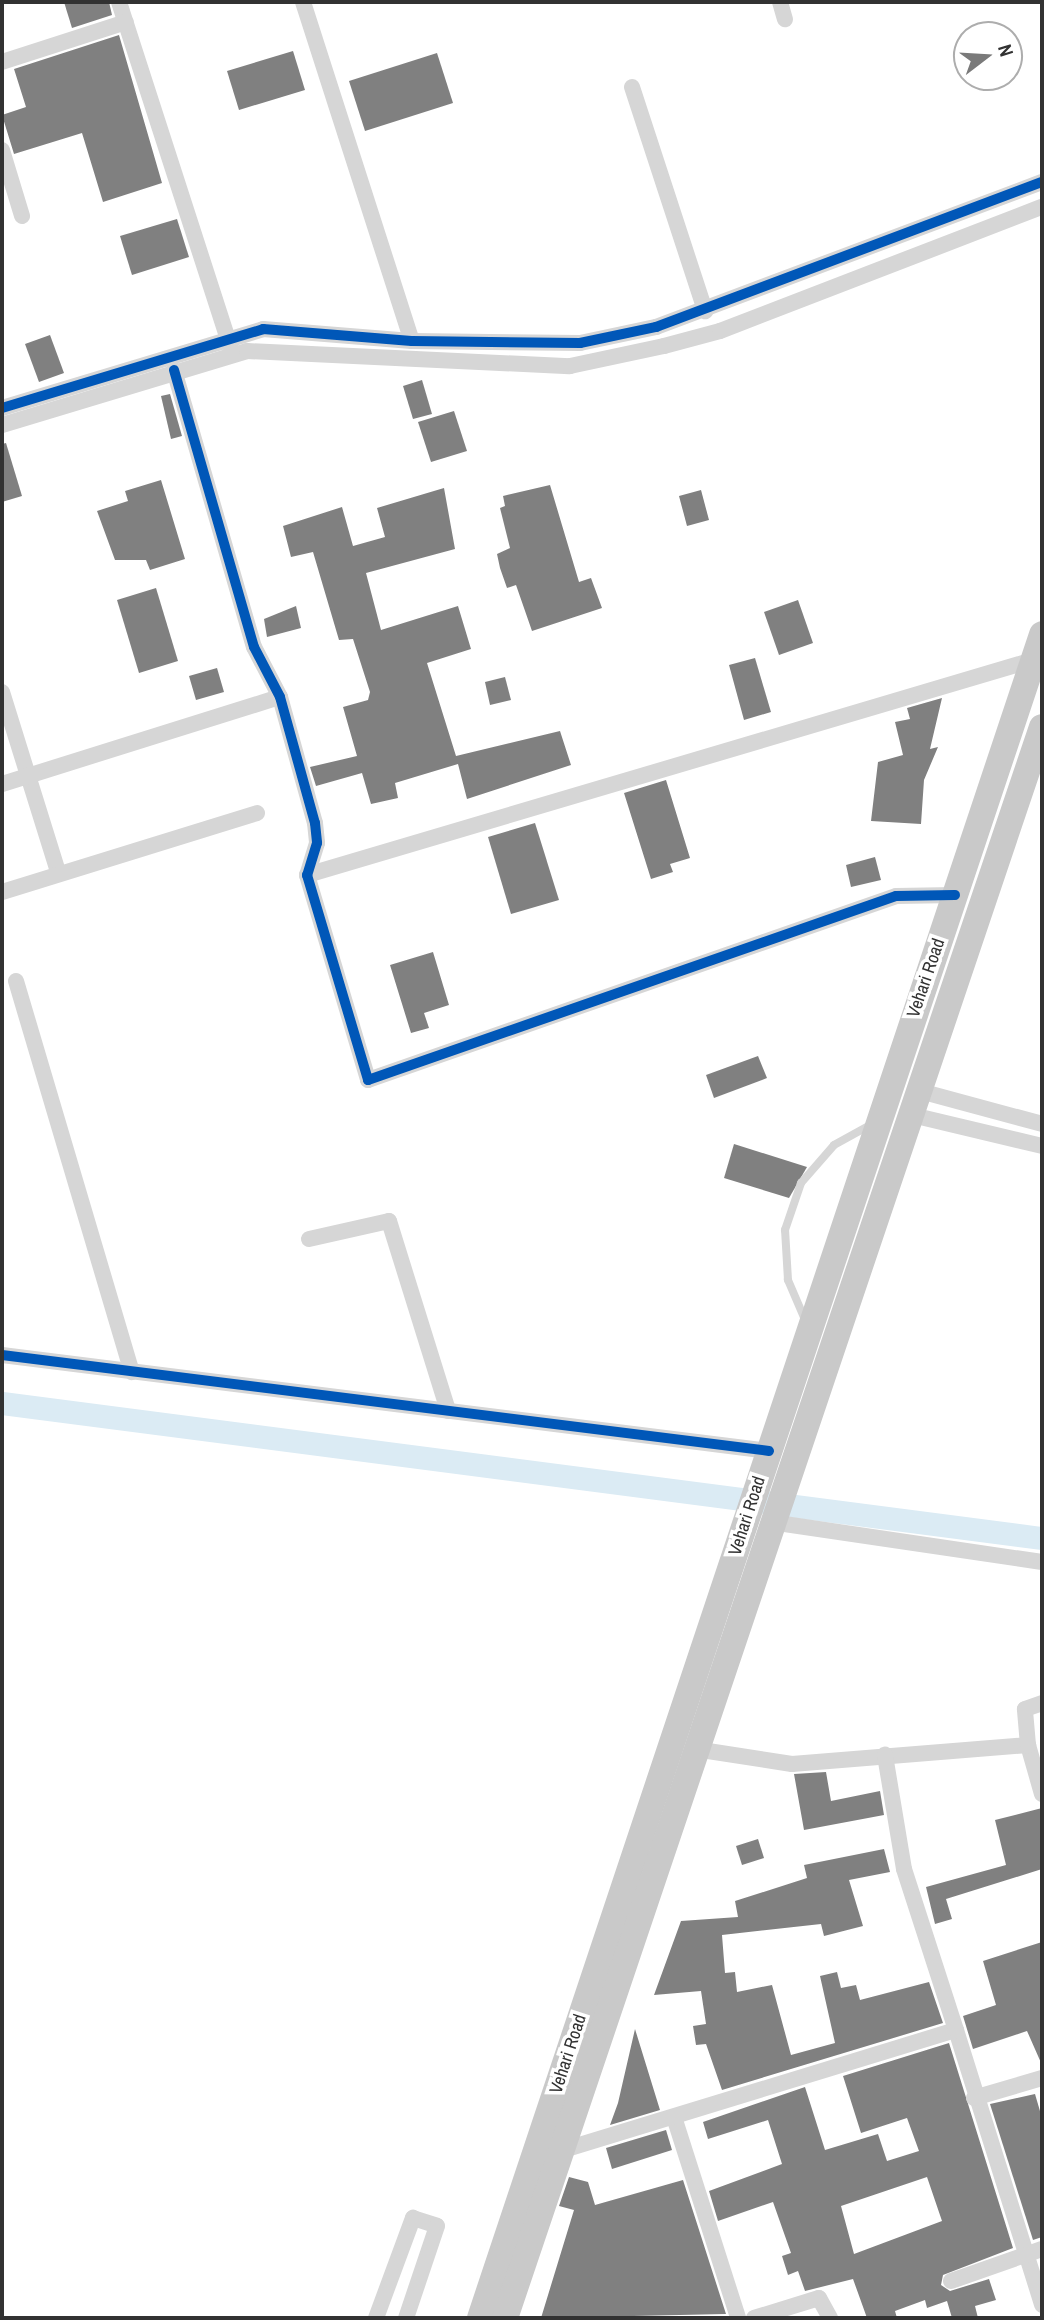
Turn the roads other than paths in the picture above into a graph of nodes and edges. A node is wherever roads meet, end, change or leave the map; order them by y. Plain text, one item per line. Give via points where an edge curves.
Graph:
1 (119, 2) edge
2 (303, 2) edge
3 (780, 2) edge
4 (785, 19) dead end
5 (126, 22) junction
6 (2, 62) edge
7 (632, 87) dead end
8 (2, 150) edge
9 (1042, 182) edge
10 (1042, 207) edge
11 (22, 216) dead end
12 (705, 310) junction
13 (228, 335) junction
14 (412, 341) junction
15 (231, 353) junction
16 (174, 370) junction
17 (2, 408) edge
18 (2, 425) edge
19 (1042, 634) edge
20 (1033, 660) junction
21 (2, 692) edge
22 (280, 697) junction
23 (1042, 727) edge
24 (29, 775) junction
25 (1033, 779) edge
26 (2, 784) edge
27 (257, 813) dead end
28 (58, 872) junction
29 (307, 875) junction
30 (2, 892) edge
31 (955, 895) junction
32 (16, 981) dead end
33 (900, 1113) junction
34 (1042, 1124) edge
35 (1042, 1146) edge
36 (309, 1239) dead end
37 (808, 1325) junction
38 (831, 1351) junction
39 (2, 1355) edge
40 (132, 1372) junction
41 (448, 1411) junction
42 (768, 1453) junction
43 (771, 1522) junction
44 (1042, 1562) edge
45 (1042, 1703) edge
46 (1028, 1745) junction
47 (695, 1749) junction
48 (885, 1755) junction
49 (1042, 1794) edge
50 (957, 2030) junction
51 (1042, 2078) edge
52 (974, 2098) junction
53 (674, 2117) junction
54 (560, 2151) junction
55 (1042, 2249) edge
56 (1026, 2254) junction
57 (951, 2281) dead end
58 (1042, 2305) edge
59 (376, 2318) edge
60 (406, 2318) edge
61 (480, 2318) edge
62 (505, 2318) edge
63 (738, 2318) edge
64 (754, 2318) edge
65 (830, 2318) edge

1 - 5 street
2 - 14 street
3 - 4 street
5 - 6 street
5 - 13 street
7 - 12 street
8 - 11 street
9 - 12 street
10 - 15 street via 720,331 570,366 267,350
12 - 14 street via 580,343
13 - 14 street via 263,329
13 - 15 street
13 - 17 street
15 - 16 street
16 - 18 street
16 - 22 street via 254,647
19 - 20 main road, Vehari Road
20 - 29 street
20 - 31 main road, Vehari Road
21 - 24 street
22 - 24 street
22 - 29 street via 315,823 317,843
23 - 25 main road, Vehari Road
24 - 26 street
24 - 28 street
25 - 33 main road, Vehari Road
27 - 28 street
28 - 30 street
29 - 31 street via 368,1080 897,896
31 - 33 main road, Vehari Road
32 - 40 street
33 - 34 street
33 - 35 street
33 - 37 main road, Vehari Road
33 - 37 lane via 834,1144 802,1183 785,1230 788,1280
33 - 38 main road, Vehari Road
36 - 41 street via 389,1221
37 - 38 lane
37 - 42 main road, Vehari Road
38 - 43 main road, Vehari Road
39 - 40 street
40 - 41 street
41 - 42 street
42 - 61 main road, Vehari Road
43 - 44 street
43 - 47 main road, Vehari Road
45 - 46 street via 1025,1709
46 - 48 street
46 - 49 street
47 - 48 street via 792,1764
47 - 54 main road, Vehari Road
48 - 50 street via 904,1869
50 - 52 street
50 - 53 street
51 - 52 street
52 - 56 street
53 - 54 street
53 - 63 street
54 - 62 main road, Vehari Road
55 - 56 street
56 - 57 street
56 - 58 street
59 - 60 street via 412,2218 437,2226
64 - 65 street via 819,2298

